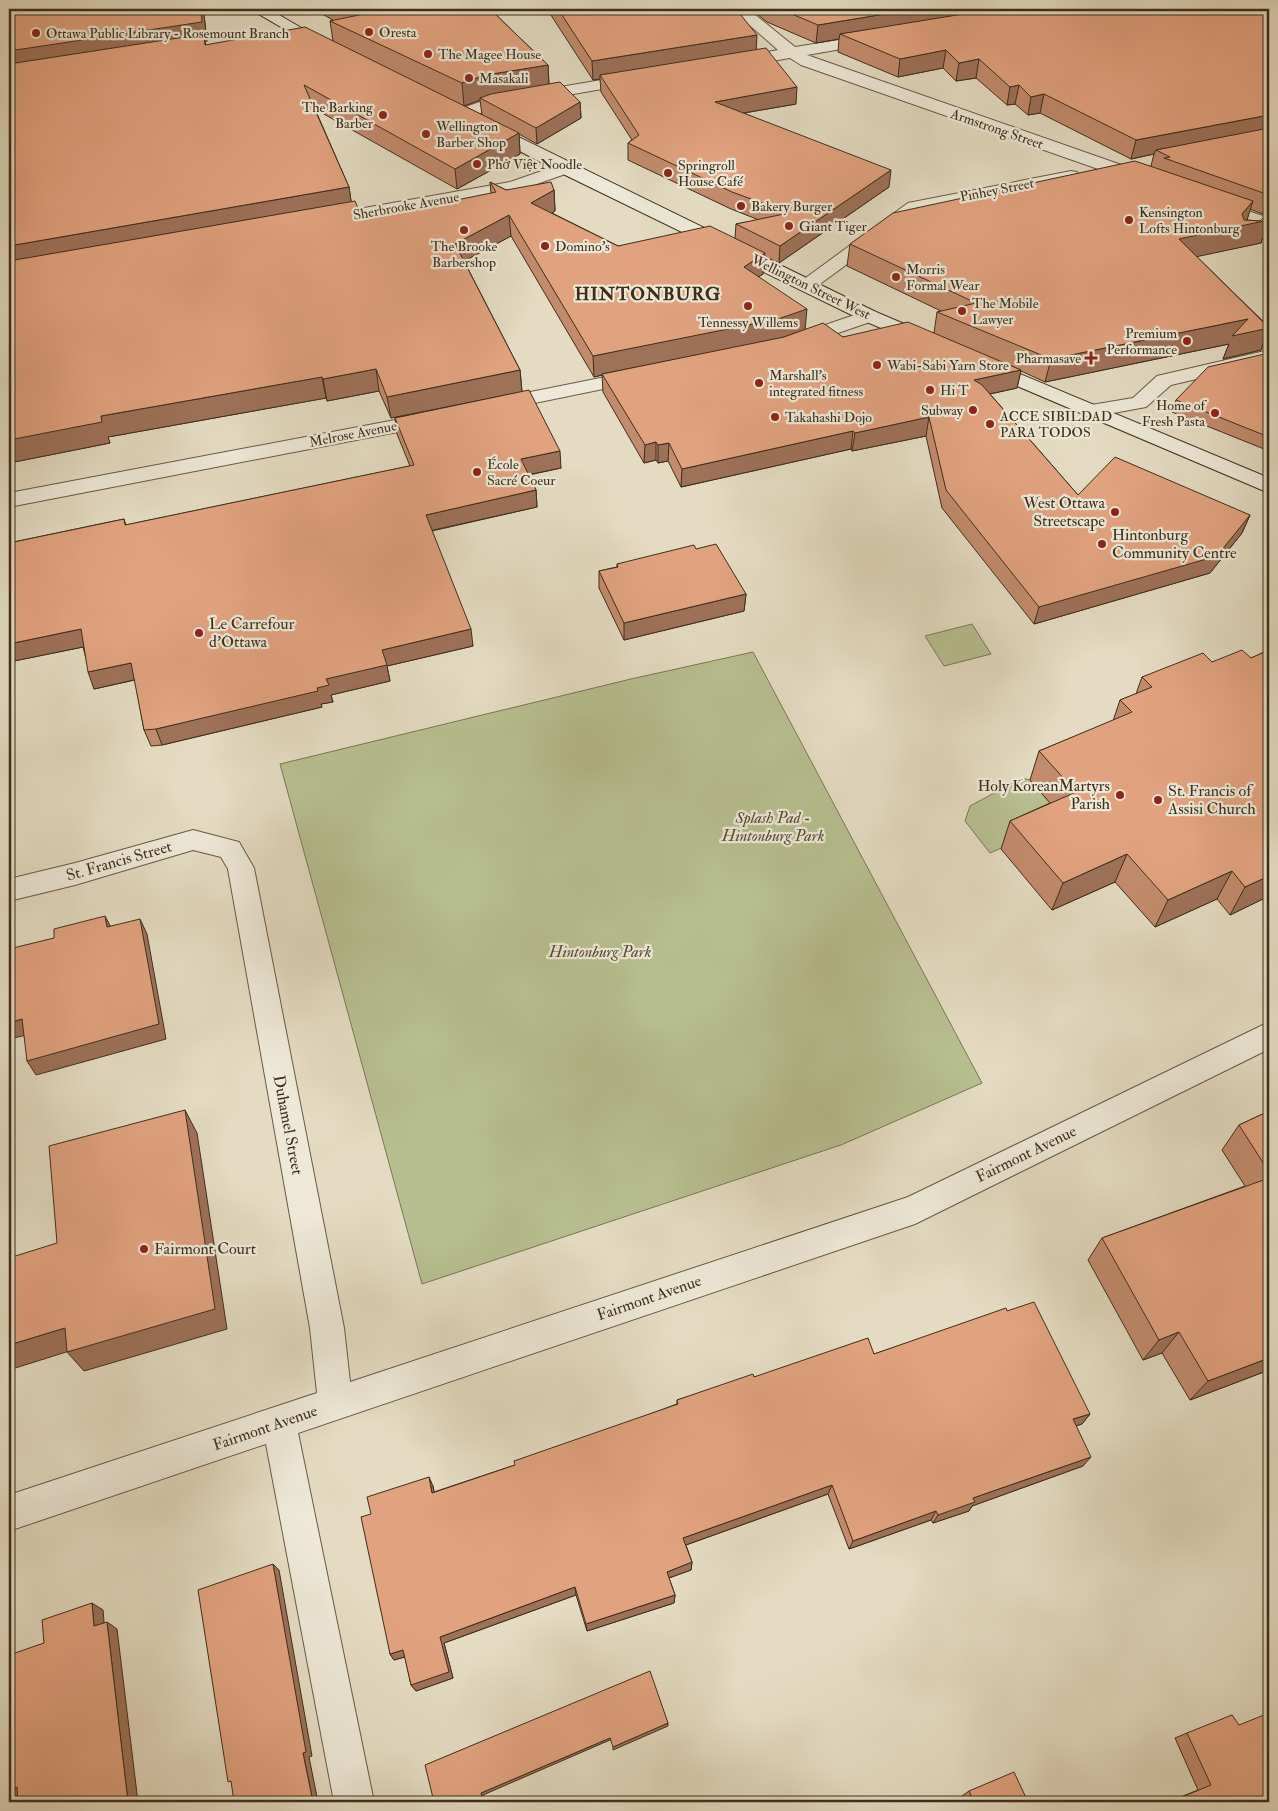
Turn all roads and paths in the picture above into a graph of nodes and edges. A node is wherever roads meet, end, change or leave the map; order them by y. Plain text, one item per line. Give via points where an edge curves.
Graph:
1 (258, 9) edge
2 (739, 9) edge
3 (299, 34) junction
4 (895, 36) edge
5 (273, 38) edge
6 (790, 53) junction
7 (342, 55) edge
8 (724, 64) edge
9 (655, 76) edge
10 (446, 105) edge
11 (463, 114) junction
12 (1144, 162) edge
13 (565, 168) junction
14 (1112, 168) junction
15 (1156, 184) edge
16 (1198, 199) edge
17 (1266, 223) edge
18 (304, 224) edge
19 (1246, 237) edge
20 (806, 284) junction
21 (869, 316) junction
22 (782, 347) edge
23 (949, 350) edge
24 (1269, 356) edge
25 (967, 358) edge
26 (661, 372) edge
27 (476, 410) edge
28 (1092, 411) junction
29 (448, 415) edge
30 (1269, 486) edge
31 (9, 500) edge
32 (230, 849) joint
33 (9, 890) edge
34 (1269, 1035) edge
35 (335, 1404) junction
36 (279, 1423) junction
37 (9, 1513) edge
38 (354, 1802) edge

1 - 3 street
2 - 6 street, Armstrong Street
3 - 5 street
3 - 7 street
4 - 6 street
6 - 8 street
6 - 14 street, Armstrong Street via 837,74
9 - 11 street via 488,104
10 - 11 street, Wellington Street West
11 - 13 street, Wellington Street West
12 - 14 street, Pinhey Street
13 - 18 street, Sherbrooke Avenue via 514,187
13 - 20 street, Wellington Street West
14 - 15 street, Armstrong Street
14 - 20 street, Pinhey Street via 914,207
16 - 17 street
17 - 19 street
20 - 21 street, Wellington Street West
21 - 22 street
21 - 23 street, Wellington Street West
24 - 28 street via 1164,380 1139,403
25 - 28 street
26 - 27 street
28 - 30 street
29 - 31 street, Melrose Avenue
32 - 33 street, St. Francis Street via 193,840
32 - 35 street, Duhamel Street via 241,868 327,1328
34 - 35 street, Fairmont Avenue via 915,1208
35 - 36 street, Fairmont Avenue
36 - 37 street, Fairmont Avenue
36 - 38 street

